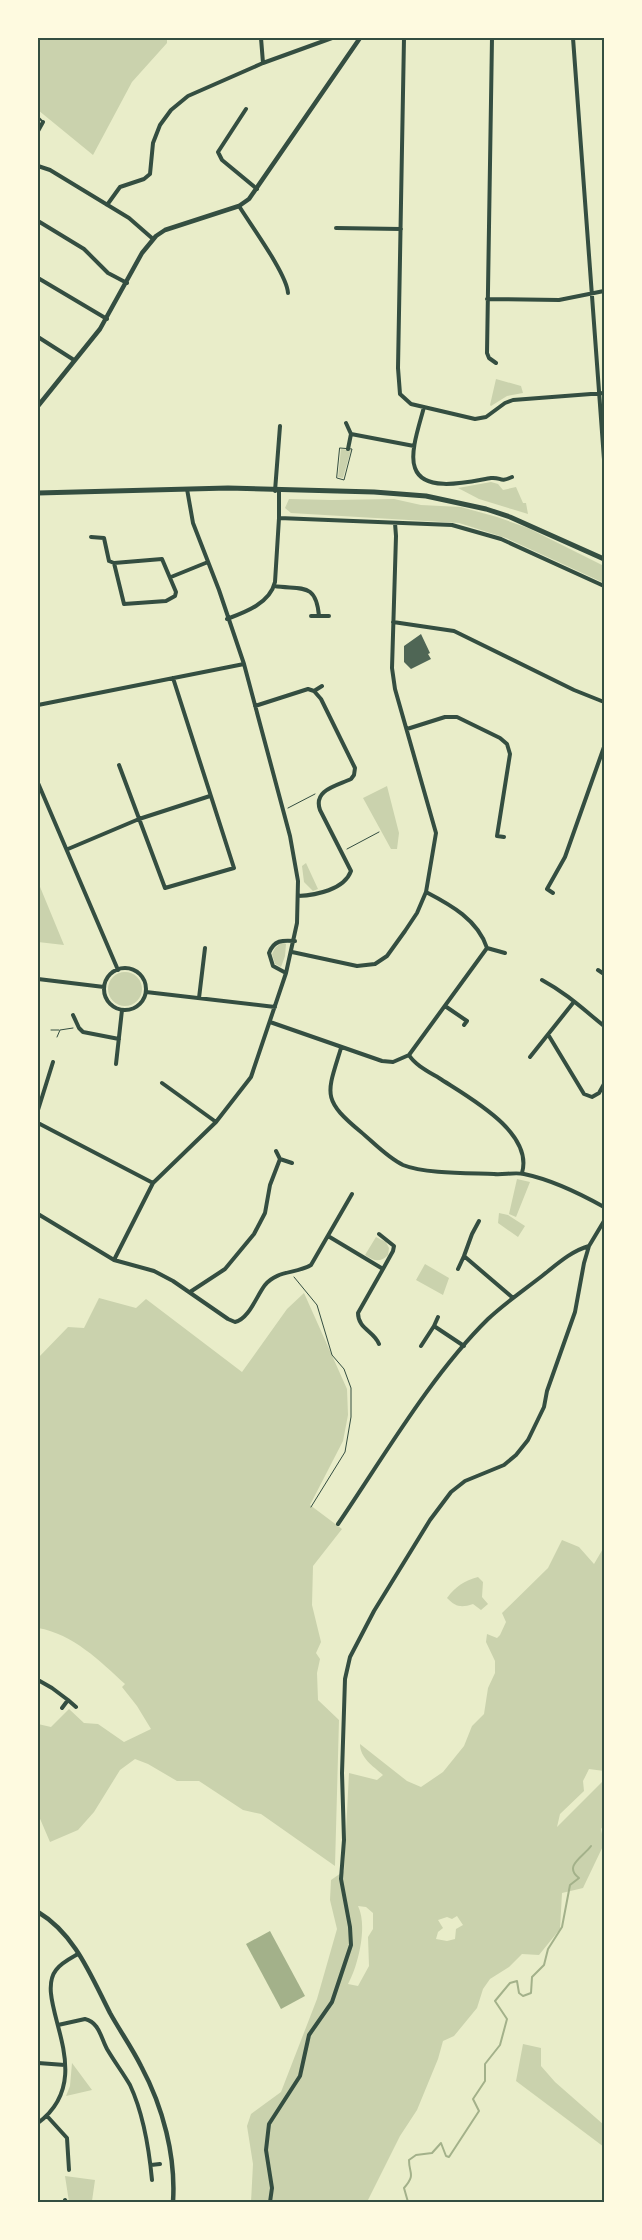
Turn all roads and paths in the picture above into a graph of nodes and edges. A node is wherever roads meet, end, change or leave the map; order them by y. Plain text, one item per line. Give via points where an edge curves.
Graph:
1 (261, 38) edge
2 (332, 38) edge
3 (360, 38) edge
4 (404, 38) edge
5 (492, 38) edge
6 (573, 38) edge
7 (263, 63) junction
8 (246, 109) dead end
9 (38, 117) edge
10 (43, 122) joint
11 (38, 131) edge
12 (38, 166) edge
13 (257, 188) junction
14 (107, 205) junction
15 (239, 206) junction
16 (38, 221) edge
17 (336, 228) dead end
18 (401, 229) junction
19 (153, 239) junction
20 (38, 278) edge
21 (126, 283) junction
22 (604, 291) edge
23 (288, 293) dead end
24 (592, 295) junction
25 (487, 299) junction
26 (107, 319) junction
27 (38, 336) edge
28 (74, 360) junction
29 (496, 363) dead end
30 (604, 393) edge
31 (599, 394) junction
32 (40, 398) edge
33 (38, 406) edge
34 (424, 407) junction
35 (346, 423) dead end
36 (280, 426) dead end
37 (351, 434) junction
38 (414, 446) junction
39 (348, 449) junction
40 (604, 459) edge
41 (512, 478) dead end
42 (187, 489) junction
43 (277, 491) junction
44 (38, 493) edge
45 (279, 518) junction
46 (394, 523) junction
47 (91, 538) dead end
48 (604, 559) edge
49 (208, 562) junction
50 (114, 564) junction
51 (171, 577) junction
52 (274, 586) junction
53 (604, 586) edge
54 (311, 616) dead end
55 (319, 616) junction
56 (329, 616) dead end
57 (227, 619) junction
58 (393, 622) junction
59 (244, 664) junction
60 (173, 678) junction
61 (322, 686) dead end
62 (314, 691) junction
63 (604, 702) edge
64 (38, 705) edge
65 (255, 706) junction
66 (407, 729) junction
67 (604, 747) edge
68 (119, 765) dead end
69 (38, 783) edge
70 (320, 791) dead end
71 (210, 796) junction
72 (283, 811) junction
73 (139, 818) junction
74 (379, 832) dead end
75 (492, 835) dead end
76 (497, 836) junction
77 (504, 837) dead end
78 (68, 850) junction
79 (342, 852) junction
80 (542, 884) dead end
81 (547, 888) junction
82 (426, 892) junction
83 (553, 893) dead end
84 (298, 896) junction
85 (294, 941) junction
86 (204, 948) dead end
87 (487, 948) junction
88 (292, 952) junction
89 (505, 953) dead end
90 (118, 970) junction
91 (598, 970) dead end
92 (286, 973) junction
93 (604, 974) edge
94 (38, 979) edge
95 (542, 980) dead end
96 (104, 987) junction
97 (146, 992) junction
98 (199, 998) junction
99 (573, 1003) junction
100 (445, 1006) junction
101 (275, 1007) junction
102 (122, 1010) junction
103 (73, 1014) dead end
104 (471, 1016) dead end
105 (270, 1022) junction
106 (604, 1026) edge
107 (79, 1028) junction
108 (51, 1030) dead end
109 (60, 1030) junction
110 (549, 1036) junction
111 (57, 1037) dead end
112 (118, 1039) junction
113 (342, 1048) junction
114 (409, 1055) junction
115 (530, 1057) dead end
116 (52, 1062) dead end
117 (116, 1064) dead end
118 (162, 1083) dead end
119 (604, 1084) edge
120 (38, 1110) edge
121 (216, 1122) junction
122 (38, 1123) edge
123 (276, 1150) dead end
124 (280, 1159) junction
125 (292, 1163) dead end
126 (522, 1173) junction
127 (153, 1182) junction
128 (352, 1194) dead end
129 (604, 1207) edge
130 (38, 1214) edge
131 (479, 1221) dead end
132 (604, 1221) edge
133 (379, 1234) dead end
134 (328, 1236) junction
135 (589, 1246) junction
136 (464, 1256) junction
137 (114, 1260) junction
138 (383, 1269) junction
139 (458, 1269) dead end
140 (291, 1270) junction
141 (190, 1292) junction
142 (513, 1298) junction
143 (438, 1316) dead end
144 (434, 1326) junction
145 (383, 1336) dead end
146 (377, 1339) junction
147 (379, 1344) dead end
148 (421, 1346) dead end
149 (464, 1346) junction
150 (311, 1507) dead end
151 (338, 1524) dead end
152 (38, 1680) edge
153 (68, 1700) junction
154 (62, 1708) dead end
155 (76, 1708) dead end
156 (38, 1912) edge
157 (78, 1954) junction
158 (58, 2025) junction
159 (38, 2063) edge
160 (65, 2065) junction
161 (47, 2116) junction
162 (38, 2124) edge
163 (69, 2158) junction
164 (76, 2158) dead end
165 (160, 2164) dead end
166 (151, 2165) junction
167 (69, 2170) dead end
168 (152, 2180) dead end
169 (173, 2202) edge
170 (270, 2202) edge

1 - 7 street
2 - 7 street
3 - 13 street
4 - 18 street
5 - 25 street
6 - 24 street
7 - 14 street via 181,101 166,116 157,132 150,174 120,187
8 - 13 street via 218,155
9 - 10 lane
10 - 11 street
12 - 14 street
13 - 15 street
14 - 19 street via 129,218
15 - 19 street via 165,230
15 - 23 street via 276,265
16 - 21 street via 84,249 108,273
17 - 18 street
18 - 34 street via 399,390 406,401
19 - 21 street
20 - 26 street
21 - 26 street
22 - 24 street
24 - 25 street via 559,300
24 - 31 street
25 - 29 street via 487,353
26 - 28 street
27 - 28 street
28 - 32 street
30 - 31 street
31 - 34 street via 513,400 480,419
31 - 40 street
32 - 33 street
34 - 38 street
35 - 37 street
36 - 43 street
37 - 38 street
37 - 39 street
38 - 41 street via 416,472 434,482 454,485
39 - 39 path via 352,449 344,480 337,478 340,448
42 - 43 main road
42 - 44 main road
42 - 49 street via 192,523
43 - 45 street
43 - 48 main road via 426,496 502,515
45 - 46 street
45 - 52 street
46 - 53 street via 452,525 494,536
46 - 58 street
47 - 50 street via 104,538 109,561
49 - 51 street
49 - 57 street
50 - 51 street via 162,559
50 - 51 street via 124,604 171,599 176,592
52 - 55 street via 310,591 318,600
52 - 57 street via 262,602
54 - 55 street
55 - 56 street
57 - 59 street
58 - 63 street via 460,633
58 - 66 street via 393,676
59 - 60 street
59 - 65 street
60 - 64 street
60 - 71 street
61 - 62 street
62 - 65 street via 308,689
62 - 79 street via 355,768 351,779 322,793 318,799 320,810
65 - 72 street
66 - 76 street via 445,717 457,717 507,744 510,754
66 - 82 street via 436,833
67 - 81 street via 565,858
68 - 73 street
69 - 78 street
70 - 72 path
71 - 73 street
71 - 73 street via 234,868 165,888
72 - 84 street via 296,862
73 - 78 street
74 - 79 path
75 - 76 street
76 - 77 street
78 - 90 street
79 - 84 street via 351,871 347,878 320,894
80 - 81 street
81 - 83 street
82 - 87 street via 470,920
82 - 88 street via 405,931 387,956 375,964 357,966
84 - 85 street
85 - 88 street
85 - 92 street via 281,940 269,953 273,966
86 - 98 street
87 - 89 street
87 - 100 street
88 - 92 street
90 - 96 street via 108,976
90 - 97 street via 135,971 144,980
91 - 93 street
92 - 101 street
94 - 96 street
95 - 99 street via 569,996
96 - 102 street via 107,1000
97 - 98 street
97 - 102 street via 135,1008
98 - 101 street
99 - 106 street
99 - 110 street
100 - 104 street via 465,1023
100 - 114 street
101 - 105 street
102 - 112 street
103 - 107 street
105 - 113 street
105 - 121 street via 251,1077
107 - 109 path
107 - 112 street via 83,1032
108 - 109 path
109 - 111 path
110 - 115 street
110 - 119 street via 584,1094 596,1096
112 - 117 street
113 - 114 street via 382,1061 393,1062
113 - 126 street via 330,1086 333,1104 342,1117 393,1159 413,1168 430,1170
114 - 126 street via 493,1114 520,1144 524,1161
116 - 120 street
118 - 121 street
121 - 127 street
122 - 127 street
123 - 124 street
124 - 125 street
124 - 141 street via 270,1185 265,1213 254,1234 225,1269
126 - 129 street via 555,1182
127 - 137 street
128 - 134 street
130 - 137 street
131 - 136 street
132 - 135 street
133 - 138 street via 394,1246
134 - 138 street
134 - 140 street via 311,1265
135 - 142 street via 581,1248
135 - 170 street via 575,1312 544,1407 528,1440 504,1465 466,1481 451,1492 430,1520 350,1656 345,1679 341,1879 351,1945 332,2002 309,2035 300,2076 269,2124 266,2150 272,2188
136 - 139 street
136 - 142 street
137 - 141 street via 154,1272
138 - 146 street via 358,1313 361,1325
140 - 141 street via 270,1280 239,1321 228,1319
140 - 150 path via 317,1305 332,1355 344,1370 351,1388 351,1417 345,1452
142 - 149 street
143 - 144 street
144 - 148 street
144 - 149 street
145 - 146 street
146 - 147 street
149 - 151 street via 425,1396
152 - 153 street
153 - 154 street
153 - 155 street
156 - 157 street via 58,1927
157 - 158 street via 56,1970 51,1981
157 - 169 street via 141,2065 157,2100 169,2148
158 - 160 street
158 - 166 street via 85,2019 98,2028 134,2096
159 - 160 street
160 - 161 street via 59,2097
161 - 162 street
161 - 163 street via 66,2138
163 - 164 street
163 - 167 street
165 - 166 street
166 - 168 street

